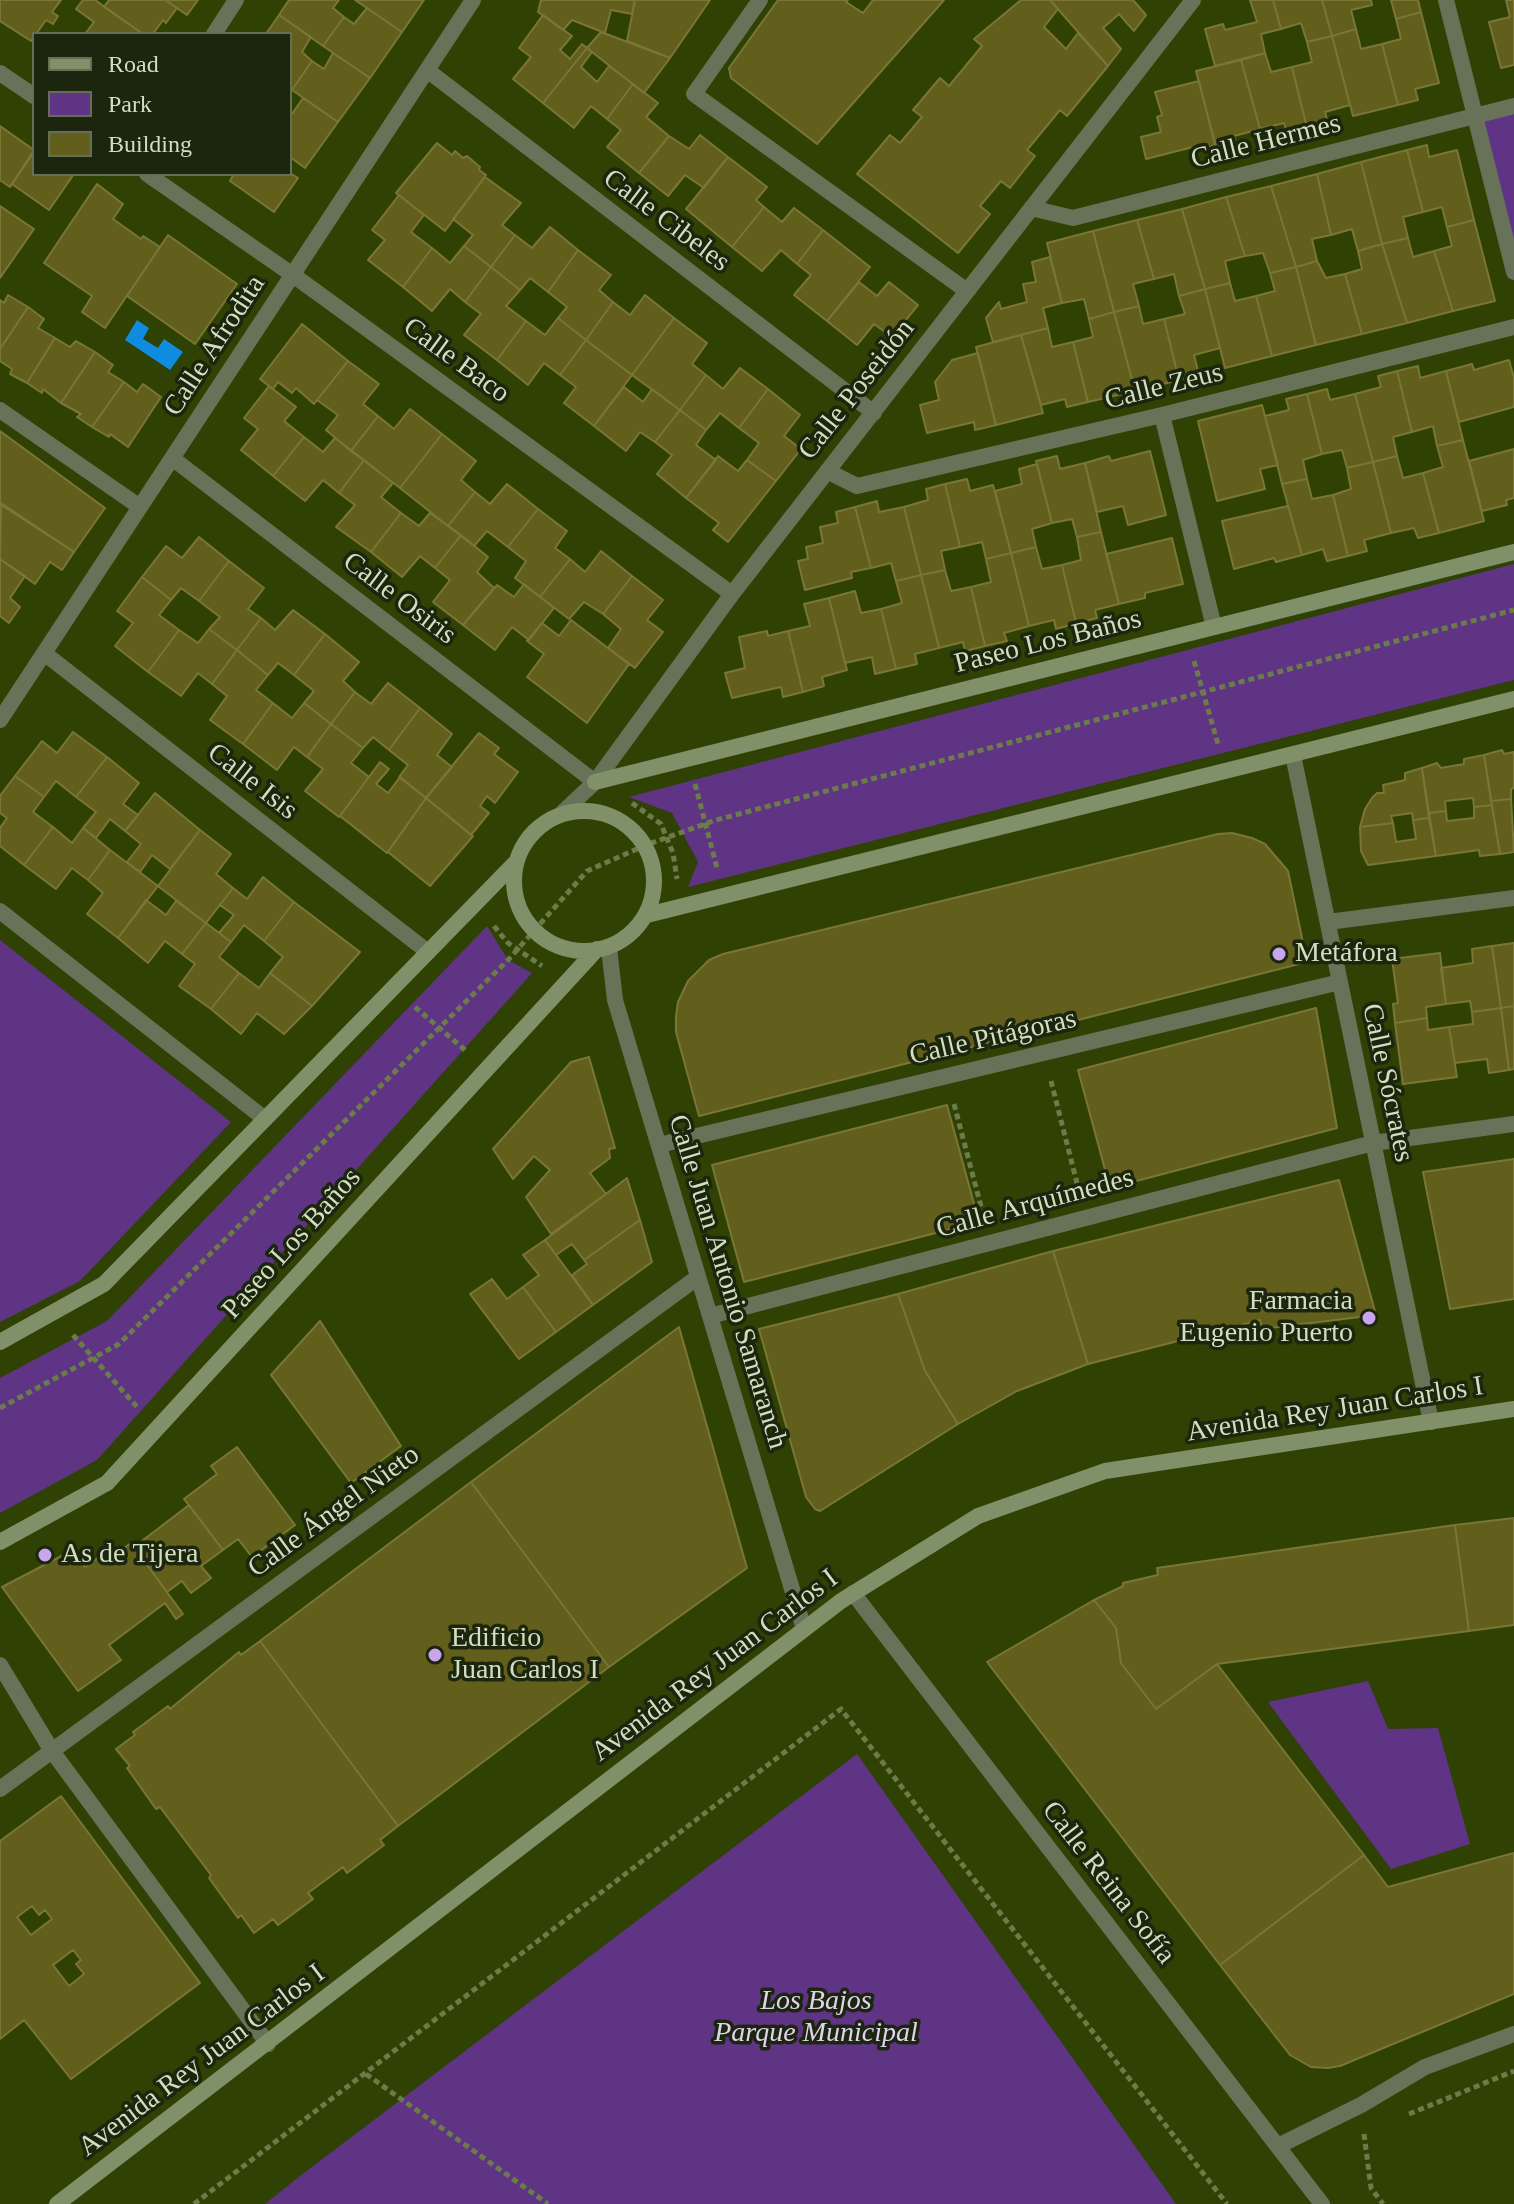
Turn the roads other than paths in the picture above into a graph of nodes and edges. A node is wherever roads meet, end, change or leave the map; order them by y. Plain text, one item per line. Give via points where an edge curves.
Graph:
1 (236, 0) edge
2 (473, 0) edge
3 (760, 0) edge
4 (1193, 0) edge
5 (1446, 0) edge
6 (215, 32) edge
7 (427, 70) junction
8 (0, 73) edge
9 (32, 95) edge
10 (1514, 106) edge
11 (1475, 115) junction
12 (150, 176) edge
13 (1031, 208) junction
14 (1514, 272) edge
15 (293, 275) junction
16 (967, 291) junction
17 (1514, 327) edge
18 (0, 410) edge
19 (874, 413) junction
20 (1162, 415) junction
21 (172, 458) junction
22 (827, 471) junction
23 (140, 507) junction
24 (1514, 552) edge
25 (732, 594) junction
26 (1214, 627) junction
27 (44, 653) junction
28 (1514, 699) edge
29 (0, 720) edge
30 (1293, 755) junction
31 (595, 782) junction
32 (563, 812) junction
33 (514, 864) junction
34 (1514, 898) edge
35 (0, 911) edge
36 (647, 915) junction
37 (1328, 922) junction
38 (603, 949) junction
39 (428, 952) junction
40 (1340, 982) junction
41 (265, 1119) junction
42 (1514, 1124) edge
43 (1373, 1143) junction
44 (659, 1145) junction
45 (698, 1277) junction
46 (710, 1316) junction
47 (0, 1342) edge
48 (1514, 1409) edge
49 (1431, 1422) junction
50 (0, 1542) edge
51 (853, 1593) junction
52 (804, 1629) junction
53 (0, 1665) edge
54 (52, 1751) junction
55 (0, 1789) edge
56 (1514, 2034) edge
57 (268, 2044) junction
58 (1278, 2146) junction
59 (57, 2204) edge
60 (1322, 2204) edge

1 - 6 street
2 - 7 street, Calle Afrodita
3 - 16 street via 694,94
4 - 13 street, Calle Poseidón
5 - 11 street
7 - 15 street, Calle Afrodita
7 - 19 street, Calle Cibeles
8 - 9 street
10 - 11 street, Calle Hermes
11 - 13 street, Calle Hermes via 1073,218
11 - 14 street
12 - 15 street, Calle Baco
13 - 16 street, Calle Poseidón
15 - 21 street, Calle Afrodita
15 - 25 street, Calle Baco
16 - 19 street, Calle Poseidón
17 - 20 street, Calle Zeus
18 - 23 street
19 - 22 street, Calle Poseidón
20 - 22 street, Calle Zeus via 857,486
20 - 26 street
21 - 23 street, Calle Afrodita
21 - 31 street, Calle Osiris
22 - 25 street, Calle Poseidón
23 - 27 street, Calle Afrodita
24 - 26 street, Paseo Los Baños
25 - 31 street, Calle Poseidón
26 - 31 street, Paseo Los Baños
27 - 29 street, Calle Afrodita
27 - 39 street, Calle Isis
28 - 30 street
30 - 36 street
30 - 37 street, Calle Sócrates
31 - 32 street, Calle Poseidón
32 - 33 street via 533,832
32 - 36 street via 588,809 629,824 646,845 656,882
33 - 38 street via 513,888 522,916 541,937 579,952
33 - 39 street
34 - 37 street
35 - 41 street
36 - 38 street, Paseo Los Baños via 628,937
37 - 40 street, Calle Sócrates
38 - 44 street, Calle Juan Antonio Samaranch
38 - 50 street, Paseo Los Baños via 107,1483
39 - 41 street
40 - 43 street, Calle Sócrates
40 - 44 street, Calle Pitágoras
41 - 47 street via 104,1284
42 - 43 street, Calle Arquímedes
43 - 46 street, Calle Arquímedes
43 - 49 street, Calle Sócrates
44 - 45 street, Calle Juan Antonio Samaranch
45 - 46 street, Calle Juan Antonio Samaranch
45 - 54 street, Calle Ángel Nieto
46 - 52 street, Calle Juan Antonio Samaranch
48 - 49 street, Avenida Rey Juan Carlos I
49 - 51 street, Avenida Rey Juan Carlos I via 1105,1471 978,1516
51 - 52 street, Avenida Rey Juan Carlos I
51 - 58 street, Calle Reina Sofía
52 - 57 street, Avenida Rey Juan Carlos I
53 - 54 street
54 - 55 street, Calle Ángel Nieto
54 - 57 street
56 - 58 street via 1425,2067
57 - 59 street, Avenida Rey Juan Carlos I
58 - 60 street, Calle Reina Sofía

